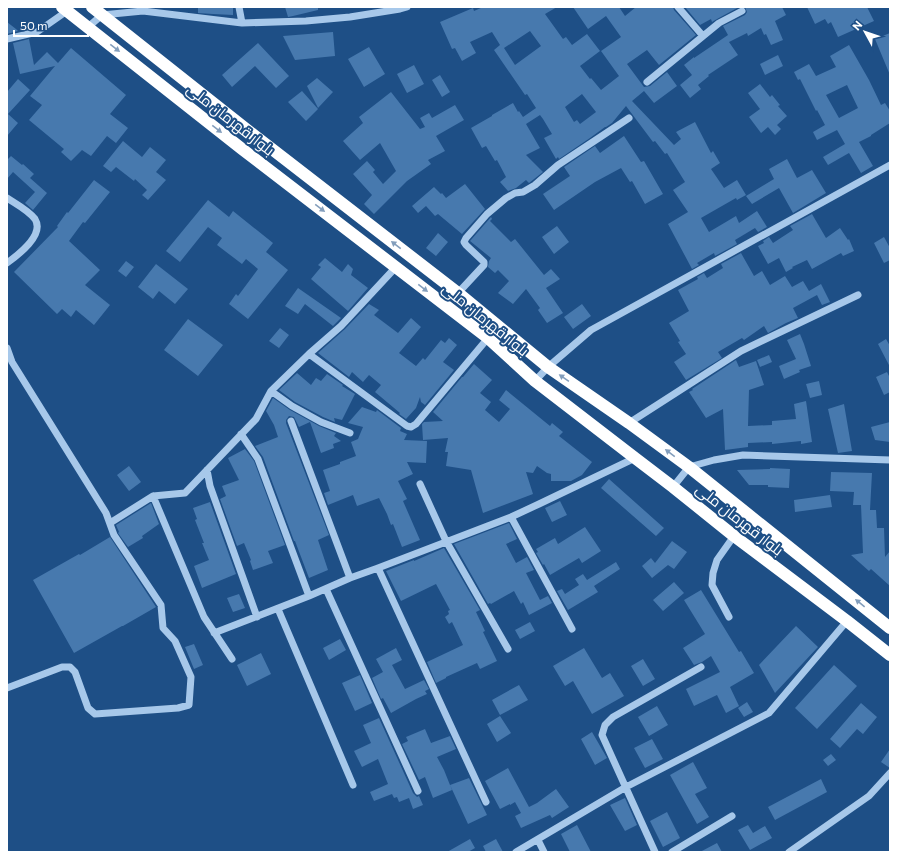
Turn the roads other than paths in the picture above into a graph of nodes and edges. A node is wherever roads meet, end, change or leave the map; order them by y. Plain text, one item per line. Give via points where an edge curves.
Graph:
1 (92, 7) edge
2 (239, 7) edge
3 (407, 7) edge
4 (678, 7) edge
5 (65, 9) edge
6 (742, 11) dead end
7 (102, 15) junction
8 (242, 23) junction
9 (88, 27) junction
10 (703, 36) junction
11 (7, 39) edge
12 (648, 82) dead end
13 (629, 118) dead end
14 (890, 165) edge
15 (7, 198) edge
16 (7, 263) edge
17 (396, 267) junction
18 (458, 293) junction
19 (858, 295) dead end
20 (488, 338) junction
21 (7, 348) edge
22 (309, 354) junction
23 (548, 367) junction
24 (535, 381) junction
25 (270, 391) junction
26 (291, 422) dead end
27 (629, 423) junction
28 (350, 433) dead end
29 (241, 434) junction
30 (635, 458) junction
31 (890, 460) edge
32 (689, 468) junction
33 (208, 470) junction
34 (420, 484) dead end
35 (674, 487) junction
36 (153, 496) junction
37 (511, 517) junction
38 (110, 523) junction
39 (734, 536) junction
40 (446, 541) junction
41 (378, 568) junction
42 (350, 578) junction
43 (326, 588) junction
44 (309, 596) junction
45 (278, 609) junction
46 (257, 617) junction
47 (729, 617) dead end
48 (847, 620) junction
49 (890, 628) edge
50 (572, 629) dead end
51 (214, 633) junction
52 (508, 649) dead end
53 (890, 655) edge
54 (232, 659) dead end
55 (701, 667) dead end
56 (7, 688) edge
57 (890, 772) edge
58 (353, 785) dead end
59 (626, 787) junction
60 (418, 791) dead end
61 (486, 802) dead end
62 (732, 816) dead end
63 (538, 840) junction
64 (516, 852) edge
65 (544, 852) edge
66 (655, 852) edge
67 (672, 852) edge
68 (789, 852) edge

1 - 7 highway, بلوار قهرمان ملی
2 - 8 street
3 - 8 street via 350,17
4 - 10 street
5 - 9 highway, بلوار قهرمان ملی
5 - 11 street via 37,32
6 - 10 street via 719,23
7 - 8 street via 143,11
7 - 9 street
18 -> 7 highway, بلوار قهرمان ملی
9 -> 17 highway, بلوار قهرمان ملی
10 - 12 street
13 - 18 street via 558,164 536,185 506,198 487,214 464,242 484,265
14 - 23 street via 591,330
15 - 16 street via 35,220 37,231 31,242
17 -> 20 highway, بلوار قهرمان ملی
17 - 22 street via 341,326
18 - 23 highway, بلوار قهرمان ملی
19 - 27 street via 741,351
20 - 22 street via 426,413 411,427
20 - 24 highway, بلوار قهرمان ملی
21 - 38 street via 12,362
22 - 25 street
23 - 24 street
27 -> 23 highway, بلوار قهرمان ملی
24 - 30 highway, بلوار قهرمان ملی
25 - 28 street via 321,422
25 - 29 street via 256,419
26 - 42 street
32 -> 27 highway, بلوار قهرمان ملی
29 - 33 street
29 - 44 street via 258,459
30 - 35 highway, بلوار قهرمان ملی
30 - 37 street
31 - 32 street via 744,455 714,460
32 - 35 street
49 -> 32 highway, بلوار قهرمان ملی
33 - 36 street via 185,493
33 - 46 street via 210,486
34 - 40 street
35 - 39 highway, بلوار قهرمان ملی
36 - 38 street
36 - 51 street via 204,617
37 - 40 street
37 - 50 street
38 - 56 street via 114,535 160,604 163,628 175,641 191,677 189,705 95,714 88,708 75,672 70,667
39 - 47 street via 718,560 712,585
39 - 48 highway, بلوار قهرمان ملی
40 - 41 street
40 - 52 street
41 - 42 street
41 - 61 street
42 - 43 street
43 - 44 street
43 - 60 street
44 - 45 street
45 - 46 street
45 - 58 street
46 - 51 street
48 - 53 highway, بلوار قهرمان ملی
48 - 59 street via 769,713
51 - 54 street
55 - 59 street via 613,717 605,725 602,735
57 - 68 street via 869,796
59 - 63 street
59 - 66 street
62 - 67 street
63 - 64 street
63 - 65 street

